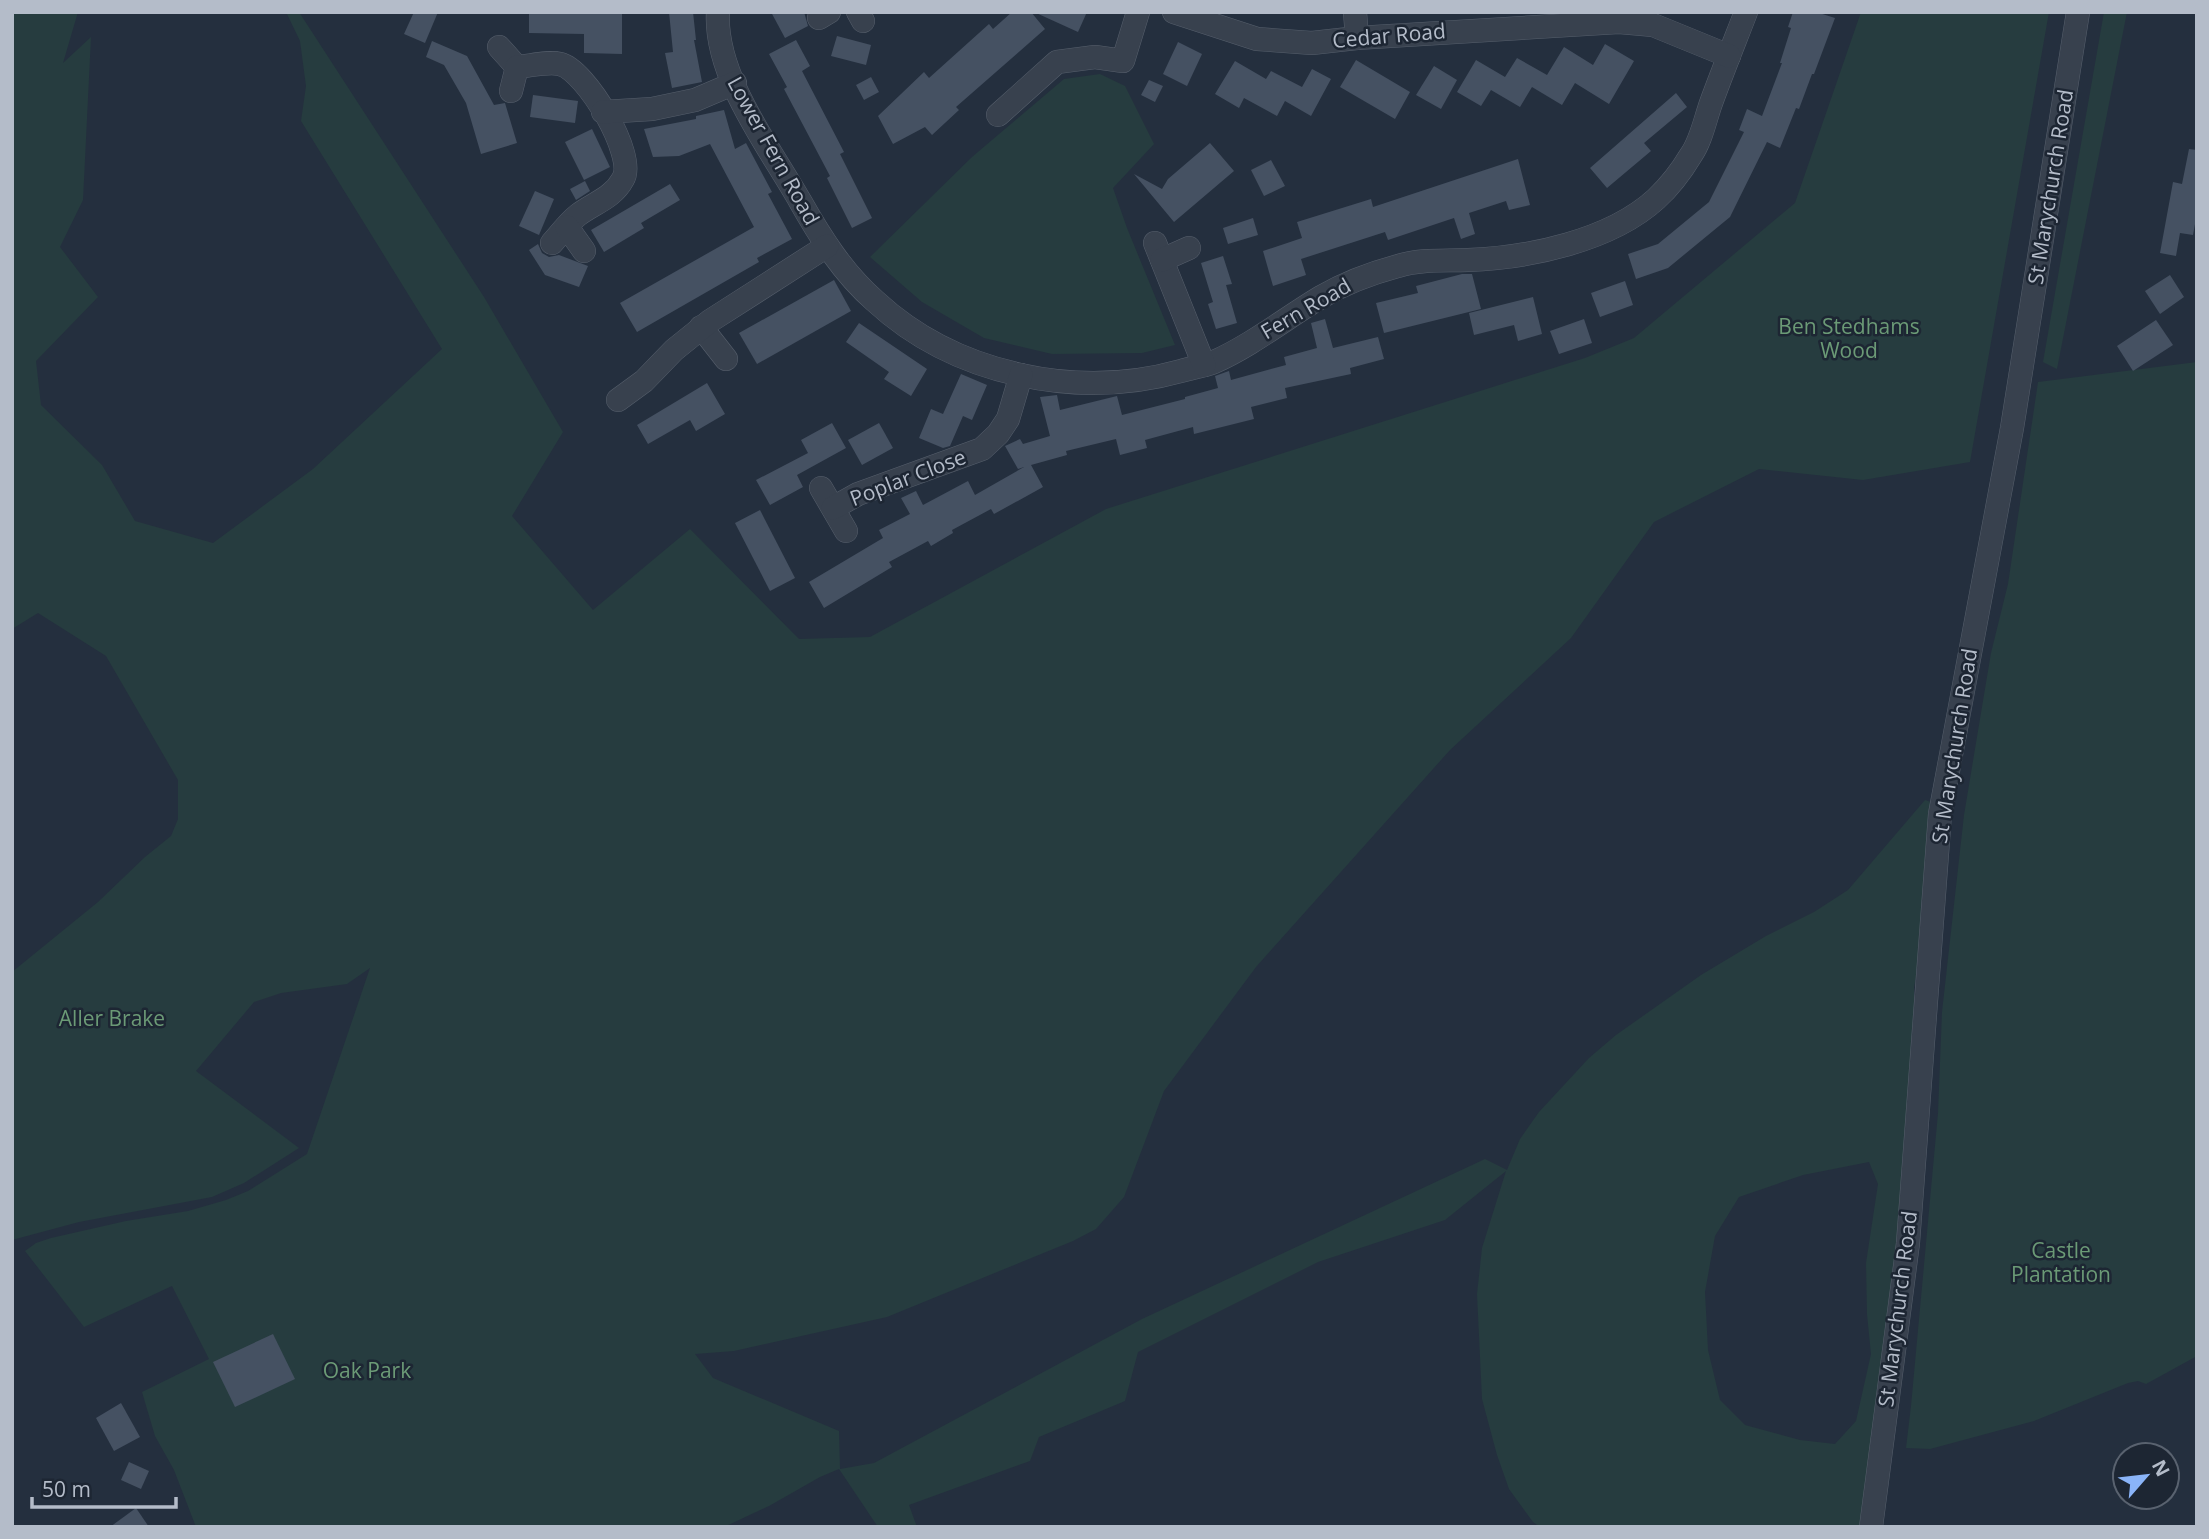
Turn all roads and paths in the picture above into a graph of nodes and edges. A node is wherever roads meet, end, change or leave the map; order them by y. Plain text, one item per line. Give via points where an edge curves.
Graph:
1 (718, 12) edge
2 (1138, 12) edge
3 (1174, 12) edge
4 (1356, 12) edge
5 (1746, 12) edge
6 (2078, 12) edge
7 (1357, 38) junction
8 (499, 47) dead end
9 (1729, 56) junction
10 (517, 67) junction
11 (735, 83) junction
12 (511, 90) dead end
13 (603, 111) junction
14 (998, 115) dead end
15 (827, 246) junction
16 (1189, 248) dead end
17 (584, 251) dead end
18 (701, 327) junction
19 (726, 359) dead end
20 (1204, 365) junction
21 (1021, 375) junction
22 (618, 400) dead end
23 (821, 488) dead end
24 (833, 508) junction
25 (846, 531) dead end
26 (1871, 1527) edge

1 - 11 street, Lower Fern Road via 722,53
2 - 14 street via 1123,61 1095,57 1057,62
3 - 7 street, Cedar Road via 1257,40 1312,43
4 - 7 street
5 - 9 street, Fern Road
6 - 26 street, St Marychurch Road via 2012,428 1940,814 1908,1243
7 - 9 street, Cedar Road via 1619,22 1653,25
8 - 10 street
9 - 20 street, Fern Road via 1693,153 1658,198 1630,218 1584,239 1528,254 1413,263 1355,280
10 - 12 street
10 - 13 street via 560,64 590,88
11 - 13 street via 695,100 652,109
11 - 15 street, Lower Fern Road
13 - 17 street via 623,149 625,177 614,193 577,216 560,235
15 - 18 street
15 - 21 street, Fern Road via 876,302 913,330 955,355
16 - 20 street via 1158,252
18 - 19 street
18 - 22 street
20 - 21 street, Fern Road via 1150,380 1090,384
21 - 24 street, Poplar Close via 1008,419 982,449 858,494
23 - 24 street, Poplar Close
24 - 25 street, Poplar Close

